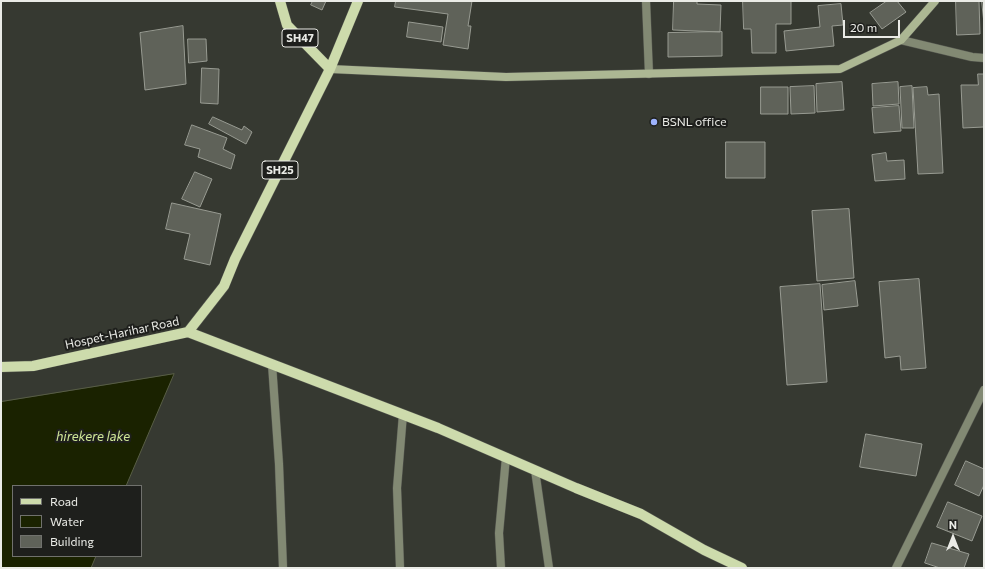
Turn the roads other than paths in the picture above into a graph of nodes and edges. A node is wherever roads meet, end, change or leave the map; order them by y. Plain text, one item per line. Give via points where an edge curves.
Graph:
1 (280, 1) edge
2 (358, 1) edge
3 (646, 1) edge
4 (935, 1) edge
5 (901, 40) junction
6 (984, 58) edge
7 (330, 69) junction
8 (649, 74) junction
9 (188, 332) junction
10 (272, 364) junction
11 (1, 367) edge
12 (984, 390) edge
13 (403, 414) junction
14 (506, 457) junction
15 (535, 470) junction
16 (283, 568) edge
17 (400, 568) edge
18 (501, 568) edge
19 (549, 568) edge
20 (742, 568) edge
21 (896, 568) edge

1 - 7 main road, SH47 via 287,25
2 - 7 main road, Hospet-Harihar Road / SH25
3 - 8 street
4 - 5 main road
5 - 6 street
5 - 8 main road via 840,69
7 - 8 main road via 506,77
7 - 9 main road, Hospet-Harihar Road / SH25 via 224,286
9 - 10 main road
9 - 11 main road, Hospet-Harihar Road via 33,366
10 - 13 main road
10 - 16 street
12 - 21 street
13 - 14 main road
13 - 17 street via 397,488
14 - 15 main road
14 - 18 street via 499,533
15 - 19 street
15 - 20 main road via 641,514 704,550

